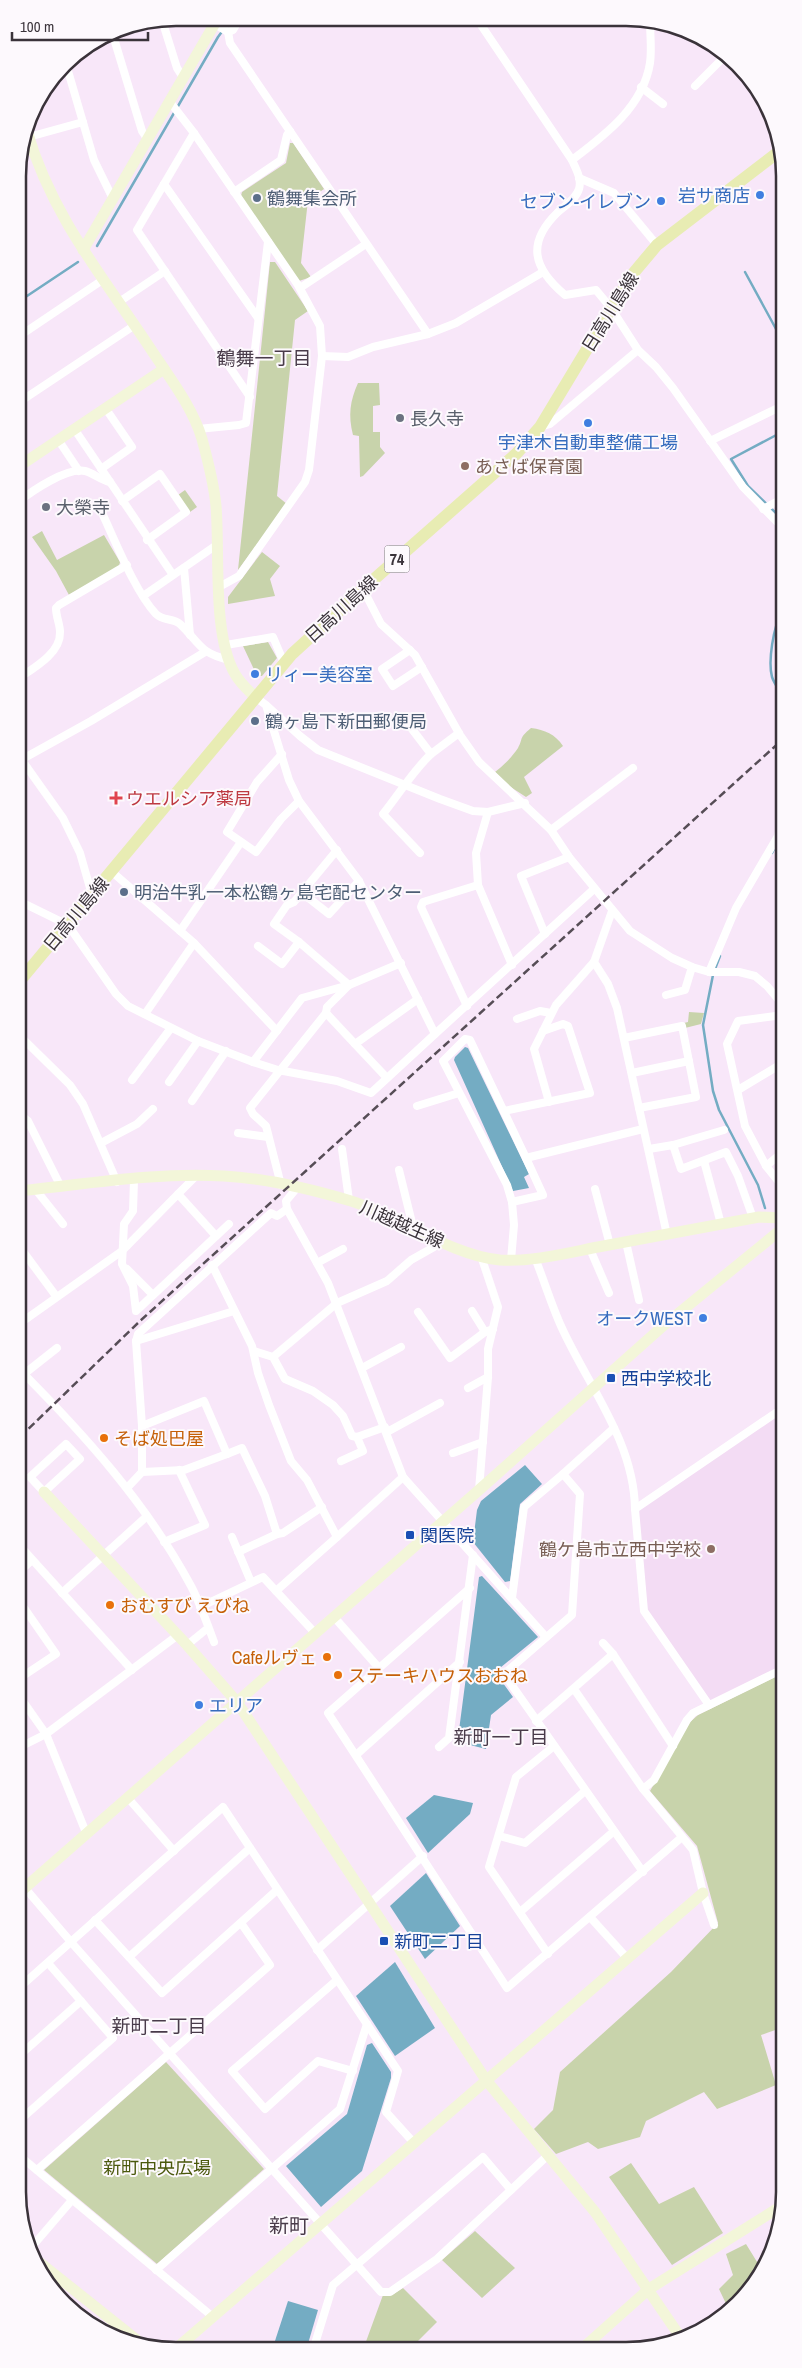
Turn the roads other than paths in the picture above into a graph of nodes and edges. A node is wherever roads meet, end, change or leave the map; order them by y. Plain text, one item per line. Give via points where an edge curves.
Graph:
1 (213, 26) edge
2 (221, 26) edge
3 (235, 26) edge
4 (481, 26) edge
5 (164, 27) edge
6 (650, 28) edge
7 (228, 32) junction
8 (114, 40) edge
9 (721, 60) edge
10 (68, 72) edge
11 (184, 79) junction
12 (694, 86) dead end
13 (642, 88) junction
14 (170, 102) junction
15 (663, 104) dead end
16 (83, 122) junction
17 (290, 131) junction
18 (194, 133) junction
19 (32, 135) edge
20 (148, 140) junction
21 (30, 144) edge
22 (774, 155) edge
23 (572, 160) junction
24 (579, 178) junction
25 (164, 184) junction
26 (234, 192) junction
27 (113, 199) junction
28 (268, 242) junction
29 (366, 244) junction
30 (657, 245) junction
31 (83, 250) junction
32 (165, 271) junction
33 (543, 272) junction
34 (104, 279) junction
35 (300, 288) junction
36 (119, 302) junction
37 (611, 308) junction
38 (258, 318) junction
39 (134, 324) junction
40 (27, 331) edge
41 (428, 334) junction
42 (638, 350) junction
43 (322, 356) junction
44 (164, 370) junction
45 (27, 397) edge
46 (250, 397) junction
47 (106, 408) junction
48 (776, 409) edge
49 (540, 427) junction
50 (198, 428) junction
51 (75, 430) junction
52 (59, 441) junction
53 (710, 441) junction
54 (27, 462) edge
55 (101, 468) junction
56 (79, 471) junction
57 (110, 482) junction
58 (27, 495) edge
59 (122, 501) junction
60 (776, 502) edge
61 (764, 509) junction
62 (103, 516) dead end
63 (776, 521) edge
64 (147, 540) junction
65 (218, 544) junction
66 (127, 565) junction
67 (184, 568) junction
68 (173, 575) junction
69 (219, 587) junction
70 (363, 589) junction
71 (143, 596) junction
72 (190, 635) junction
73 (226, 645) junction
74 (410, 650) junction
75 (205, 652) junction
76 (229, 660) junction
77 (284, 663) junction
78 (422, 667) junction
79 (27, 671) edge
80 (261, 701) junction
81 (402, 716) dead end
82 (458, 733) junction
83 (282, 754) junction
84 (432, 754) junction
85 (27, 755) edge
86 (27, 767) edge
87 (633, 768) dead end
88 (404, 783) junction
89 (299, 800) junction
90 (525, 803) junction
91 (488, 812) junction
92 (551, 830) junction
93 (776, 840) edge
94 (242, 842) junction
95 (338, 850) junction
96 (420, 853) dead end
97 (569, 857) junction
98 (111, 871) junction
99 (359, 881) junction
100 (478, 885) junction
101 (594, 889) junction
102 (301, 892) junction
103 (92, 895) junction
104 (27, 905) edge
105 (612, 911) junction
106 (68, 925) junction
107 (180, 931) junction
108 (545, 934) junction
109 (299, 942) junction
110 (194, 943) junction
111 (258, 946) dead end
112 (594, 962) junction
113 (401, 963) junction
114 (512, 964) junction
115 (692, 967) junction
116 (709, 972) junction
117 (27, 973) edge
118 (350, 985) junction
119 (666, 995) dead end
120 (776, 997) edge
121 (418, 999) junction
122 (467, 1006) junction
123 (326, 1013) junction
124 (551, 1013) junction
125 (144, 1014) junction
126 (776, 1016) edge
127 (517, 1019) dead end
128 (172, 1028) junction
129 (277, 1031) junction
130 (543, 1032) junction
131 (435, 1034) junction
132 (624, 1038) junction
133 (198, 1041) junction
134 (27, 1042) edge
135 (355, 1044) junction
136 (226, 1051) junction
137 (689, 1061) junction
138 (253, 1062) junction
139 (776, 1067) edge
140 (278, 1070) junction
141 (632, 1073) junction
142 (387, 1078) junction
143 (132, 1080) dead end
144 (169, 1082) dead end
145 (738, 1090) junction
146 (458, 1093) junction
147 (192, 1101) dead end
148 (549, 1102) junction
149 (417, 1106) dead end
150 (639, 1108) junction
151 (153, 1109) dead end
152 (504, 1111) junction
153 (27, 1120) edge
154 (643, 1128) junction
155 (724, 1130) dead end
156 (238, 1133) dead end
157 (268, 1137) junction
158 (101, 1143) junction
159 (673, 1145) junction
160 (342, 1149) dead end
161 (649, 1149) junction
162 (526, 1158) junction
163 (776, 1158) edge
164 (704, 1161) junction
165 (766, 1166) junction
166 (399, 1170) dead end
167 (196, 1176) junction
168 (776, 1177) edge
169 (134, 1180) junction
170 (117, 1182) junction
171 (281, 1185) junction
172 (61, 1187) junction
173 (296, 1188) junction
174 (595, 1189) dead end
175 (27, 1190) edge
176 (178, 1194) junction
177 (349, 1200) junction
178 (512, 1202) junction
179 (287, 1209) junction
180 (753, 1218) junction
181 (775, 1218) edge
182 (64, 1224) dead end
183 (229, 1224) dead end
184 (721, 1224) junction
185 (413, 1227) junction
186 (667, 1234) junction
187 (775, 1234) edge
188 (216, 1236) junction
189 (436, 1238) junction
190 (626, 1242) junction
191 (610, 1245) junction
192 (343, 1249) dead end
193 (590, 1249) junction
194 (122, 1251) junction
195 (26, 1256) edge
196 (481, 1256) junction
197 (535, 1258) junction
198 (511, 1260) junction
199 (317, 1263) junction
200 (122, 1264) junction
201 (212, 1265) junction
202 (609, 1292) dead end
203 (153, 1295) junction
204 (56, 1296) junction
205 (639, 1300) dead end
206 (337, 1303) junction
207 (234, 1311) junction
208 (418, 1312) dead end
209 (472, 1312) dead end
210 (26, 1318) edge
211 (493, 1329) junction
212 (485, 1332) junction
213 (136, 1341) junction
214 (400, 1347) dead end
215 (57, 1348) dead end
216 (254, 1351) junction
217 (273, 1357) junction
218 (362, 1368) junction
219 (26, 1369) edge
220 (26, 1376) edge
221 (488, 1377) junction
222 (594, 1386) junction
223 (468, 1388) dead end
224 (440, 1403) dead end
225 (775, 1413) edge
226 (142, 1426) junction
227 (614, 1428) junction
228 (386, 1430) junction
229 (357, 1437) junction
230 (483, 1442) junction
231 (452, 1453) dead end
232 (227, 1454) junction
233 (341, 1461) dead end
234 (179, 1470) junction
235 (142, 1472) junction
236 (563, 1474) junction
237 (403, 1477) junction
238 (127, 1488) junction
239 (479, 1490) junction
240 (44, 1492) junction
241 (322, 1507) junction
242 (635, 1509) junction
243 (146, 1517) junction
244 (442, 1522) junction
245 (277, 1534) junction
246 (232, 1537) dead end
247 (337, 1538) junction
248 (164, 1542) junction
249 (238, 1552) junction
250 (26, 1553) edge
251 (104, 1556) junction
252 (473, 1556) junction
253 (32, 1560) junction
254 (26, 1565) edge
255 (251, 1582) junction
256 (470, 1588) junction
257 (276, 1591) junction
258 (62, 1593) junction
259 (512, 1598) junction
260 (200, 1607) junction
261 (26, 1611) edge
262 (334, 1617) junction
263 (208, 1628) junction
264 (315, 1633) junction
265 (178, 1635) junction
266 (546, 1637) junction
267 (214, 1642) dead end
268 (603, 1642) dead end
269 (187, 1645) junction
270 (613, 1654) junction
271 (460, 1662) junction
272 (379, 1668) junction
273 (132, 1670) junction
274 (775, 1673) edge
275 (26, 1674) edge
276 (574, 1689) junction
277 (237, 1702) junction
278 (709, 1705) junction
279 (26, 1706) edge
280 (536, 1720) junction
281 (46, 1734) junction
282 (26, 1744) edge
283 (554, 1746) junction
284 (673, 1746) junction
285 (439, 1747) dead end
286 (356, 1755) junction
287 (643, 1790) junction
288 (584, 1791) junction
289 (128, 1798) junction
290 (613, 1832) junction
291 (87, 1835) junction
292 (499, 1836) junction
293 (682, 1837) junction
294 (250, 1848) junction
295 (174, 1851) junction
296 (423, 1856) junction
297 (642, 1872) junction
298 (26, 1883) edge
299 (277, 1890) junction
300 (26, 1891) edge
301 (703, 1893) junction
302 (369, 1903) junction
303 (520, 1912) junction
304 (590, 1917) junction
305 (96, 1920) junction
306 (241, 1924) junction
307 (714, 1925) dead end
308 (71, 1942) junction
309 (317, 1950) junction
310 (548, 1954) junction
311 (129, 1957) junction
312 (627, 1958) junction
313 (48, 1963) junction
314 (337, 1980) junction
315 (26, 1982) edge
316 (81, 2001) junction
317 (367, 2024) junction
318 (26, 2050) edge
319 (168, 2052) junction
320 (353, 2071) junction
321 (486, 2080) junction
322 (26, 2115) edge
323 (414, 2143) junction
324 (547, 2156) junction
325 (26, 2161) edge
326 (272, 2168) junction
327 (38, 2170) junction
328 (511, 2190) junction
329 (72, 2200) junction
330 (773, 2215) edge
331 (321, 2223) junction
332 (36, 2243) edge
333 (356, 2265) junction
334 (47, 2268) edge
335 (156, 2270) junction
336 (649, 2289) junction
337 (213, 2317) junction
338 (677, 2332) edge
339 (130, 2334) edge
340 (185, 2342) edge
341 (316, 2342) edge
342 (590, 2342) edge

1 - 11 street
2 - 7 street
3 - 7 street
4 - 23 street
5 - 11 street via 177,68
6 - 13 street via 650,62
7 - 17 street via 230,42
8 - 20 street via 142,130
9 - 12 street
10 - 16 street
11 - 14 street
13 - 15 street
13 - 23 street via 617,123
14 - 18 street
14 - 20 street
16 - 19 street
16 - 27 street via 94,160
17 - 26 street via 281,160
17 - 29 street
18 - 25 street
18 - 26 street
20 - 27 street
21 - 31 street via 49,191
22 - 30 main road, 日高川島線 / 74
23 - 24 street
24 - 30 street via 614,193
24 - 33 street via 575,197 544,226 539,237 538,261
25 - 32 street via 137,230
25 - 38 street
26 - 28 street
27 - 31 street
28 - 35 street
28 - 38 street
29 - 35 street
29 - 41 street
30 - 37 main road, 日高川島線 / 74 via 631,276
31 - 34 street
32 - 36 street
32 - 46 street
33 - 37 street via 566,295 596,290
33 - 41 street via 456,323
34 - 36 street
34 - 40 street
35 - 43 street via 320,326
36 - 39 street
37 - 42 street
37 - 49 main road, 日高川島線 / 74
38 - 46 street
39 - 44 street
39 - 45 street
41 - 43 street via 373,347 348,357
42 - 49 street via 550,424
42 - 53 street via 673,388
43 - 69 street via 306,482 239,576
44 - 47 street
44 - 50 street
46 - 50 street via 246,423
47 - 51 street
47 - 55 street via 132,447
48 - 53 street
49 - 70 main road, 日高川島線 / 74 via 517,453
50 - 65 street via 213,485
51 - 52 street
51 - 55 street
52 - 54 street
52 - 56 street
53 - 61 street via 743,487
55 - 57 street
56 - 57 street
56 - 58 street
57 - 59 street
59 - 64 street
59 - 64 street via 160,474 186,512
60 - 61 street
61 - 63 street
62 - 66 street
64 - 68 street
65 - 67 street
65 - 69 street
66 - 71 street
66 - 79 street via 56,608 60,641 56,648
67 - 68 street
67 - 72 street
68 - 71 street
69 - 73 street
70 - 74 street via 382,624
70 - 77 main road, 日高川島線 / 74
71 - 72 street via 158,617 177,622
72 - 75 street
73 - 76 street
73 - 77 street via 273,637
74 - 78 street
74 - 78 street via 382,670 393,686
75 - 76 street
75 - 85 street via 91,721
76 - 80 street via 241,683
77 - 80 main road, 日高川島線 / 74
78 - 82 street
80 - 83 street
80 - 88 street via 318,750
80 - 98 main road, 日高川島線 / 74
81 - 84 street
82 - 84 street
82 - 90 street via 479,762
83 - 89 street
83 - 94 street via 257,782 227,832
84 - 88 street
86 - 103 street via 63,818 80,853
87 - 92 street
88 - 91 street via 473,811
88 - 96 street via 383,814
89 - 94 street via 256,852
89 - 95 street
90 - 91 street
90 - 92 street
91 - 100 street via 476,853
92 - 97 street
93 - 116 street via 736,908
94 - 107 street
95 - 99 street
95 - 102 street
97 - 101 street
97 - 108 street via 520,876
98 - 103 main road, 日高川島線 / 74
98 - 107 street
99 - 102 street via 329,914
99 - 113 street
100 - 114 street
100 - 122 street via 423,902 421,907
101 - 105 street
101 - 108 street
102 - 109 street via 294,902 286,905 274,924
103 - 106 main road, 日高川島線 / 74
104 - 106 street
105 - 112 street
105 - 115 street via 630,931
106 - 117 main road, 日高川島線 / 74
106 - 125 street via 116,994 128,1006
107 - 110 street
108 - 114 street
109 - 111 street via 282,964
109 - 118 street
110 - 125 street
110 - 129 street
112 - 124 street
112 - 132 street via 608,984
113 - 118 street
113 - 121 street
114 - 122 street
115 - 116 street
115 - 119 street via 685,990
116 - 120 street via 739,972 755,976
118 - 123 street via 327,1007
118 - 129 street via 302,998
121 - 131 street
121 - 135 street
122 - 131 street
123 - 135 street
123 - 140 street
124 - 127 street via 540,1011
124 - 130 street
125 - 128 street
126 - 145 street via 738,1020 727,1044
128 - 133 street
128 - 143 street
129 - 138 street
130 - 148 street via 534,1049
130 - 148 street via 563,1024 568,1026 590,1093
131 - 142 street
132 - 137 street via 682,1026
132 - 141 street
133 - 136 street
133 - 144 street
134 - 158 street via 70,1085 83,1104
135 - 142 street
136 - 138 street
136 - 147 street
137 - 141 street
137 - 150 street via 696,1097
138 - 140 street
139 - 145 street
140 - 142 street via 337,1081 370,1093
140 - 157 street via 250,1108 266,1126
141 - 150 street
145 - 165 street via 745,1126
146 - 149 street
146 - 152 street via 443,1060 466,1039 470,1040
146 - 178 street via 507,1186
148 - 152 street
150 - 154 street
151 - 158 street via 137,1124
152 - 162 street
153 - 172 street
154 - 161 street
154 - 162 street
155 - 159 street
156 - 157 street
157 - 171 street
158 - 170 street
159 - 161 street
159 - 164 street via 681,1169
160 - 177 street
161 - 186 street
162 - 178 street via 543,1195
163 - 165 street
164 - 180 street via 726,1152
164 - 184 street
165 - 168 street
166 - 185 street
167 - 169 street, 川越越生線
167 - 171 street, 川越越生線 via 247,1178
167 - 176 street
169 - 170 street, 川越越生線
169 - 194 street via 133,1211 124,1224
170 - 172 street, 川越越生線
171 - 173 street, 川越越生線
172 - 175 street, 川越越生線
173 - 177 street, 川越越生線
173 - 179 street via 286,1201
174 - 191 street
175 - 182 street
176 - 188 street
176 - 194 street
177 - 185 street, 川越越生線
178 - 198 street
179 - 199 street
179 - 201 street via 276,1216 271,1213
180 - 181 street, 川越越生線
180 - 184 street, 川越越生線
183 - 188 street
184 - 186 street, 川越越生線
185 - 189 street, 川越越生線
186 - 190 street, 川越越生線
187 - 222 street
188 - 203 street
189 - 196 street, 川越越生線
189 - 206 street via 434,1247 411,1260 386,1281
190 - 191 street, 川越越生線
190 - 205 street
191 - 193 street, 川越越生線
192 - 199 street
193 - 197 street, 川越越生線
193 - 202 street
194 - 200 street
194 - 204 street
195 - 204 street
196 - 198 street, 川越越生線
196 - 211 street via 498,1307
197 - 198 street, 川越越生線
197 - 222 street via 562,1326
199 - 206 street
200 - 203 street
200 - 203 street via 133,1286 136,1311
201 - 207 street
201 - 213 street via 138,1334
204 - 210 street
206 - 217 street
206 - 218 street
207 - 213 street
207 - 216 street
208 - 212 street via 450,1358
209 - 212 street
211 - 212 street
211 - 221 street via 488,1349
213 - 226 street
214 - 218 street
215 - 219 street
216 - 217 street
216 - 241 street via 258,1373 291,1461 307,1480
217 - 229 street via 285,1379 308,1388 333,1405 343,1416 352,1436
218 - 228 street
220 - 238 street via 56,1404
221 - 223 street
221 - 230 street
222 - 227 street
222 - 239 street
224 - 228 street
225 - 242 street
226 - 232 street via 204,1402
226 - 235 street
227 - 236 street
227 - 242 street via 635,1487
228 - 229 street
228 - 237 street
229 - 233 street via 363,1451
230 - 231 street
230 - 239 street
232 - 234 street
232 - 245 street via 242,1448 265,1496
234 - 235 street
234 - 248 street via 205,1525
235 - 238 street
236 - 259 street via 524,1507
236 - 266 street via 580,1494 572,1615
237 - 244 street
237 - 247 street
238 - 243 street
239 - 244 street
240 - 240 street via 30,1477 66,1444 80,1459
240 - 251 street
241 - 245 street
241 - 247 street
242 - 278 street via 644,1611
243 - 248 street
243 - 251 street
244 - 252 street
244 - 262 street
245 - 249 street
246 - 249 street
247 - 257 street
248 - 260 street
249 - 255 street
250 - 253 street
251 - 258 street
251 - 265 street
252 - 256 street
252 - 259 street
253 - 254 street
253 - 258 street
255 - 257 street via 263,1577
255 - 260 street
256 - 271 street
256 - 272 street
257 - 264 street
258 - 273 street
259 - 266 street
260 - 263 street
261 - 275 street via 56,1654
262 - 264 street
262 - 272 street
263 - 267 street
263 - 269 street
264 - 277 street
265 - 269 street
265 - 273 street
266 - 280 street via 504,1674
268 - 270 street
269 - 277 street
270 - 276 street
270 - 284 street
271 - 285 street via 449,1738
271 - 286 street
272 - 286 street via 328,1713
273 - 281 street
274 - 278 street
276 - 280 street
276 - 287 street
277 - 289 street
277 - 302 street
278 - 284 street via 693,1713
279 - 281 street
280 - 283 street
281 - 282 street
281 - 291 street
283 - 288 street
283 - 292 street via 516,1777
284 - 287 street via 654,1780
286 - 296 street
287 - 293 street
288 - 290 street
288 - 292 street via 525,1843
289 - 291 street
289 - 295 street
290 - 297 street
290 - 303 street
291 - 298 street
292 - 303 street via 489,1867
293 - 297 street
293 - 301 street via 693,1850
294 - 295 street via 224,1807
294 - 299 street
294 - 311 street
295 - 305 street
296 - 302 street
296 - 310 street via 508,1988
297 - 304 street
299 - 306 street
299 - 309 street
300 - 308 street
301 - 307 street
301 - 312 street
302 - 309 street
302 - 321 street
303 - 310 street
304 - 310 street
304 - 312 street
305 - 308 street
305 - 311 street
306 - 311 street via 162,1994
306 - 319 street via 270,1965
308 - 313 street
308 - 319 street
309 - 314 street
312 - 321 street
313 - 315 street
313 - 316 street
314 - 317 street
314 - 320 street via 232,2070 265,2109 318,2061
316 - 318 street
316 - 322 street via 113,2038
317 - 320 street
317 - 323 street via 398,2071 386,2112
319 - 326 street
319 - 327 street
320 - 326 street via 340,2110
321 - 323 street
321 - 324 street
323 - 331 street
324 - 328 street
324 - 336 street via 595,2212
325 - 327 street
326 - 331 street
326 - 335 street
327 - 329 street
328 - 333 street via 437,2259 390,2292 381,2292
328 - 333 street via 483,2157
329 - 332 street
329 - 335 street
330 - 336 street
331 - 333 street
331 - 337 street
333 - 341 street via 333,2285
334 - 339 street
335 - 337 street
336 - 338 street
336 - 342 street
337 - 340 street

